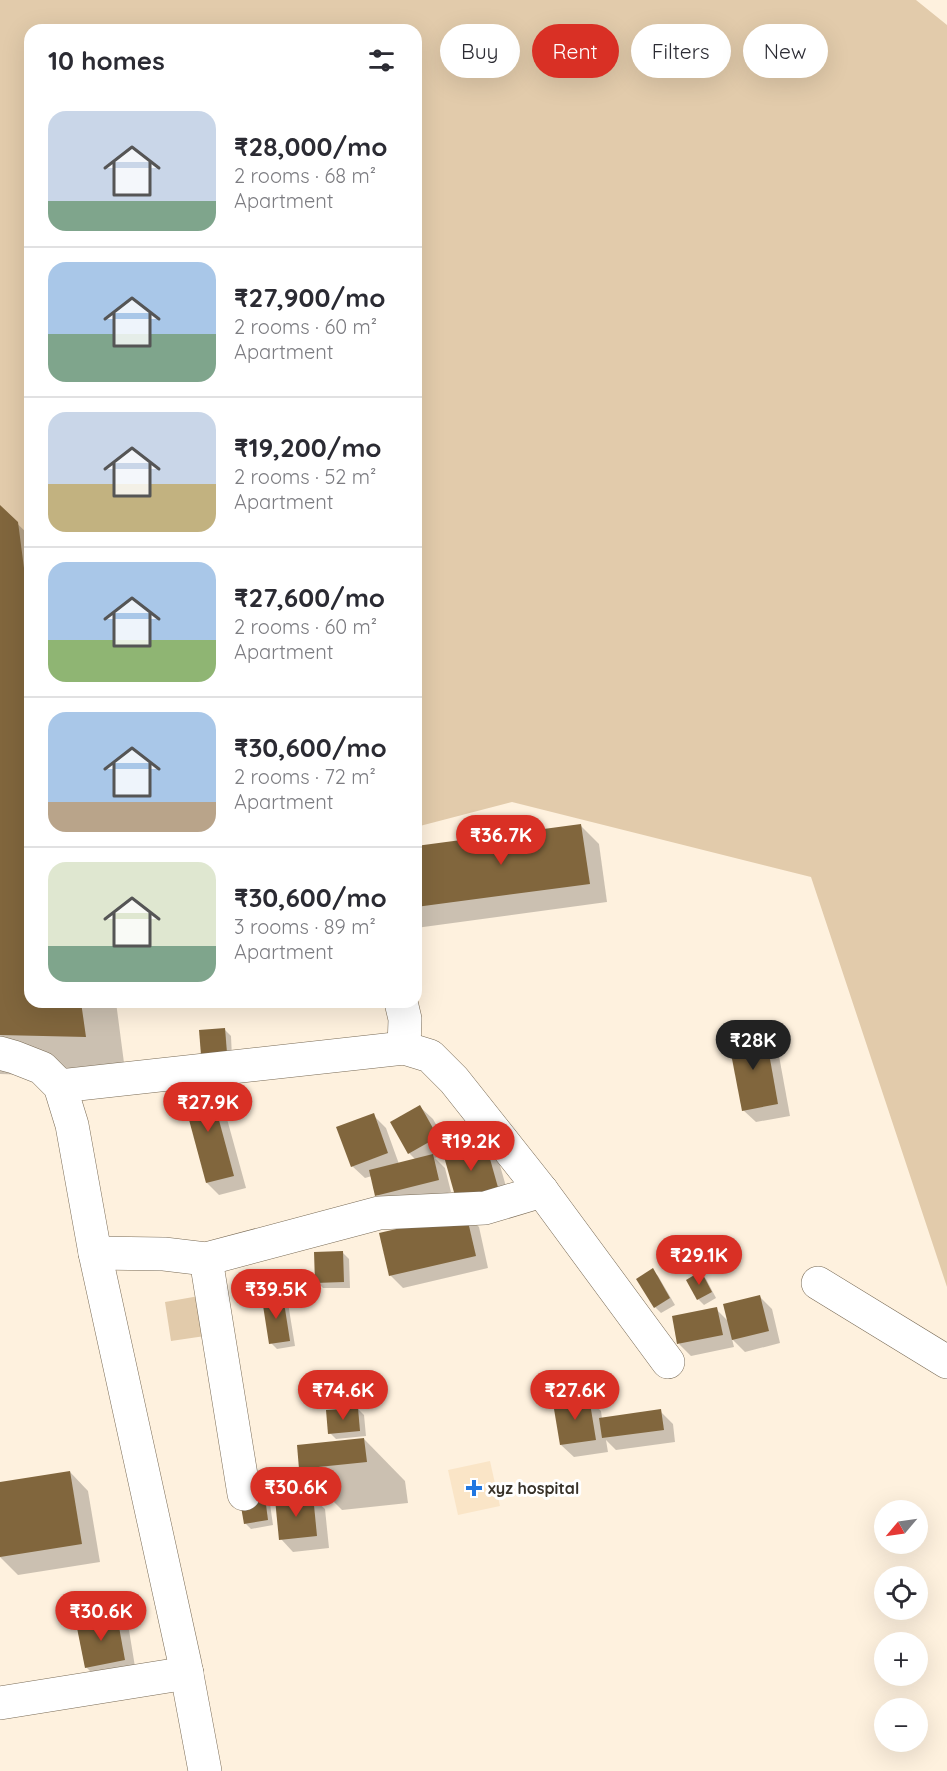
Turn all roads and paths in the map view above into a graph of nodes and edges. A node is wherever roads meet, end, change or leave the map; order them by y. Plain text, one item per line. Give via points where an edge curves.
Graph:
1 (402, 1008) edge
2 (404, 1048) junction
3 (0, 1053) edge
4 (60, 1086) junction
5 (542, 1191) junction
6 (95, 1253) junction
7 (206, 1259) junction
8 (818, 1283) dead end
9 (668, 1362) dead end
10 (947, 1362) edge
11 (244, 1494) dead end
12 (187, 1672) junction
13 (0, 1703) edge
14 (205, 1771) edge

1 - 2 street
2 - 4 street
2 - 5 street via 430,1056 454,1080
3 - 4 street via 42,1068
4 - 6 street via 72,1125
5 - 7 street via 485,1208 379,1213
5 - 9 street
6 - 7 street
6 - 12 street
7 - 11 street
8 - 10 street
12 - 13 street
12 - 14 street

